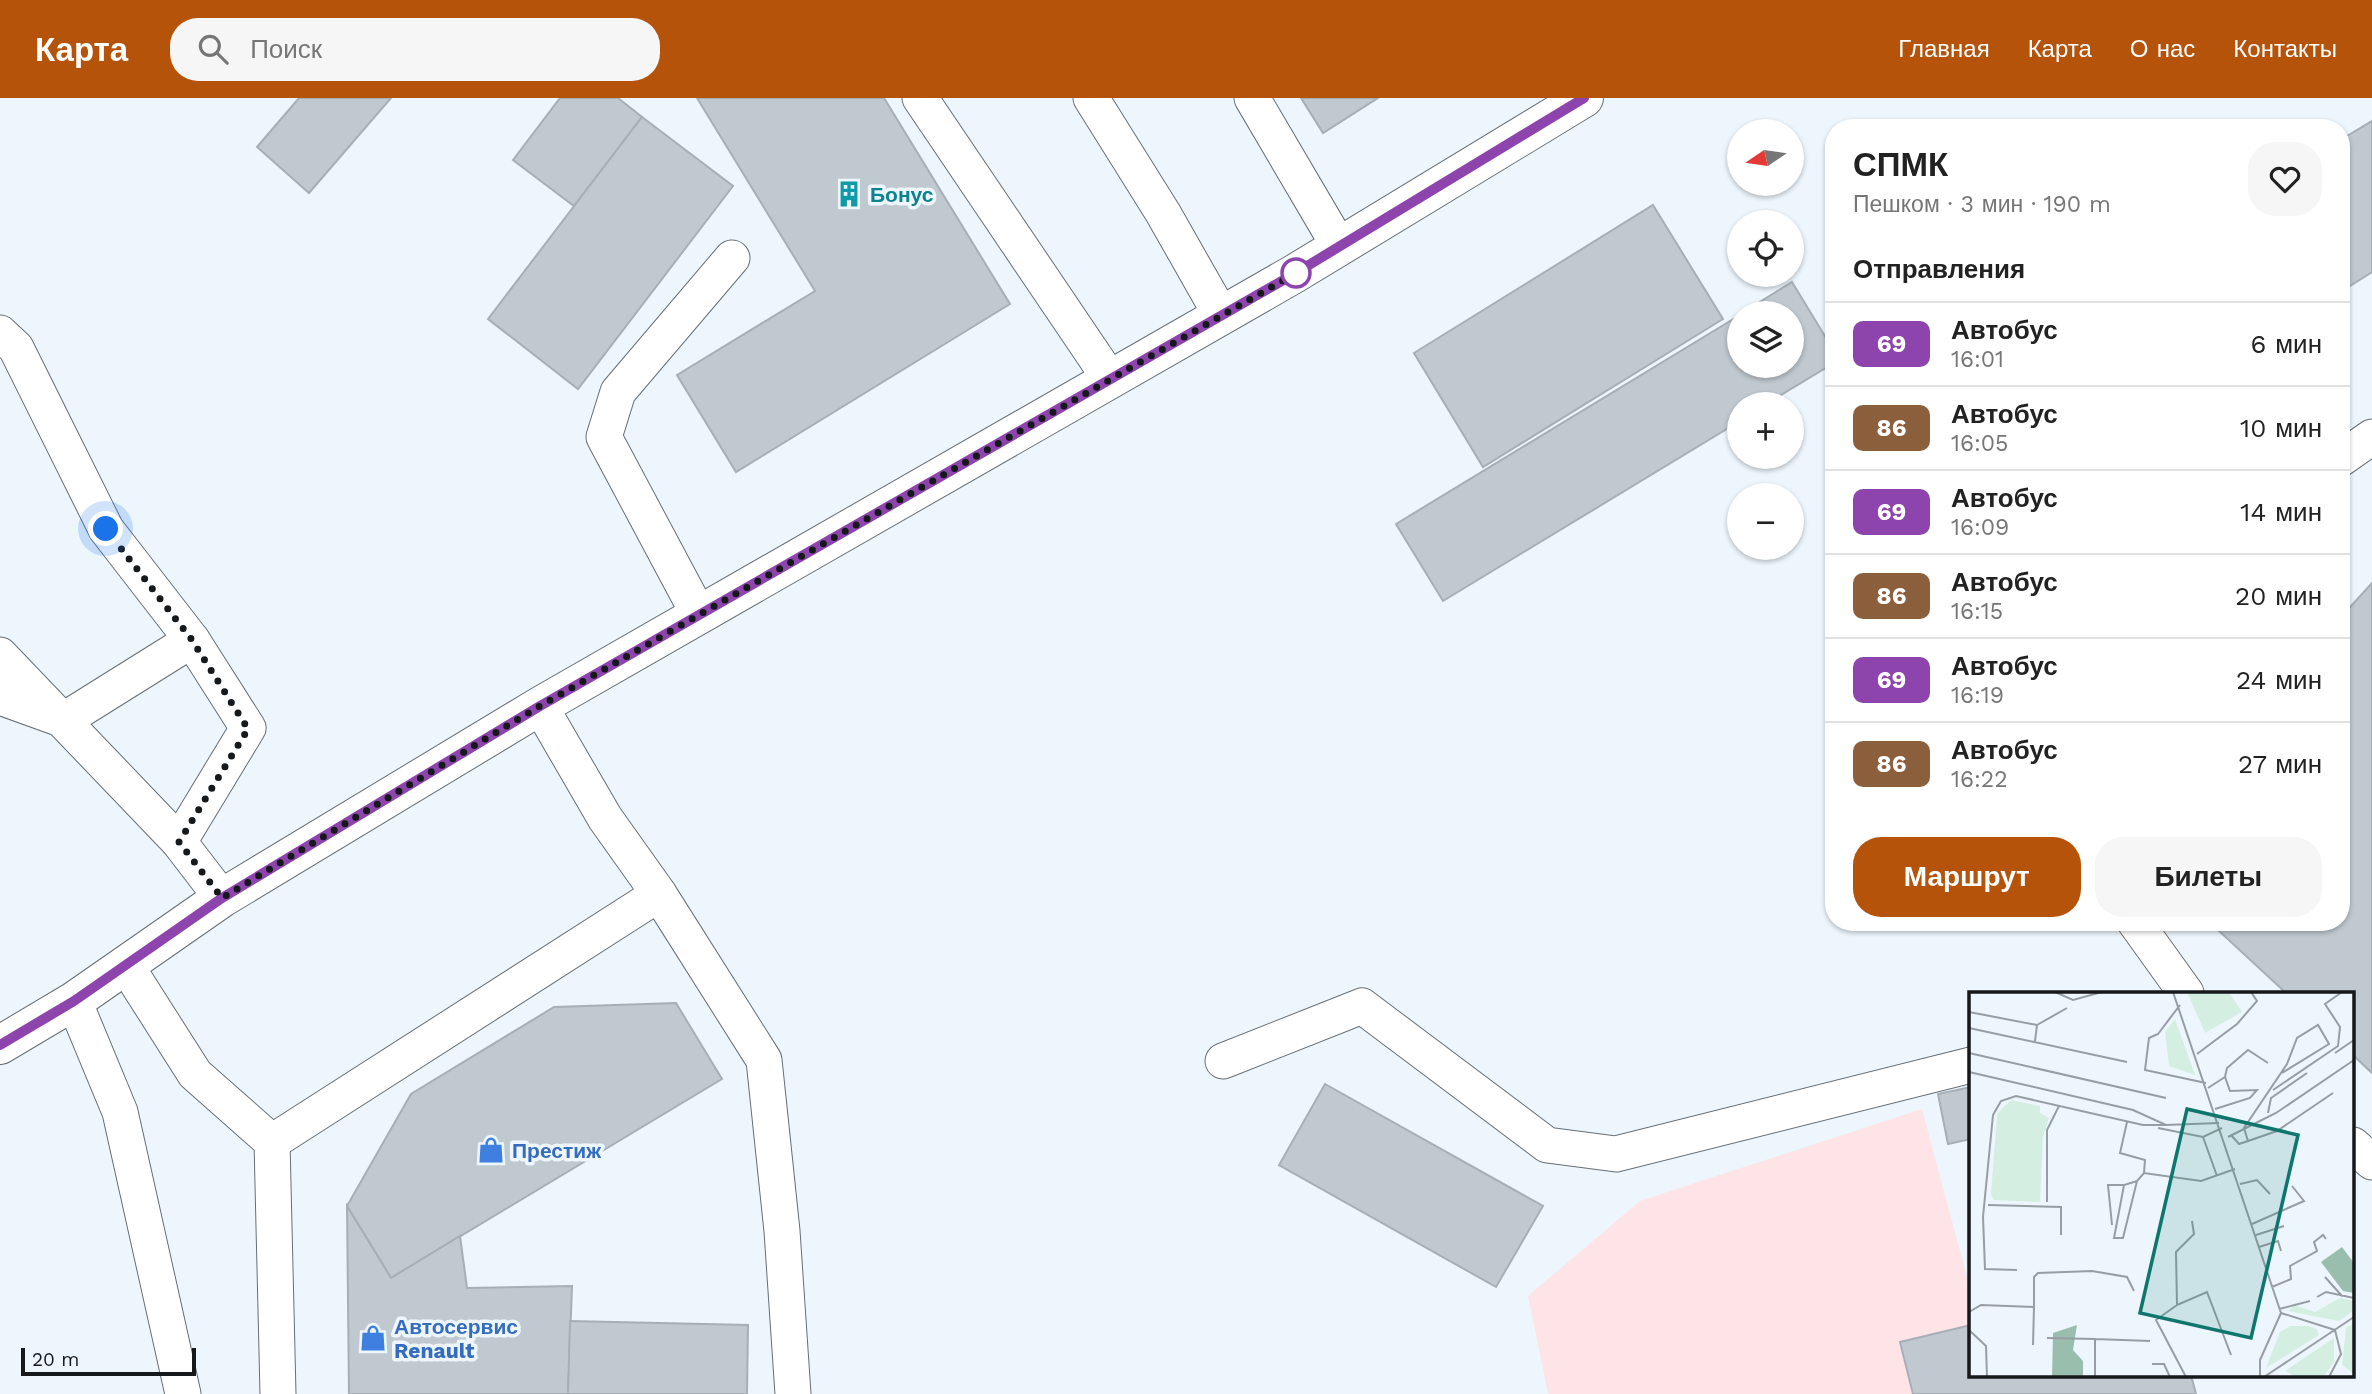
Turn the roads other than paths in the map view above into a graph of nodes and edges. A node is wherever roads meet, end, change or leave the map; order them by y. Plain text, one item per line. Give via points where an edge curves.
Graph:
1 (920, 98) edge
2 (1091, 98) edge
3 (1252, 98) edge
4 (1584, 98) edge
5 (1339, 246) junction
6 (732, 258) dead end
7 (1221, 316) junction
8 (0, 333) edge
9 (1110, 380) junction
10 (2372, 437) edge
11 (2350, 452) edge
12 (699, 615) junction
13 (192, 640) junction
14 (0, 655) edge
15 (0, 697) edge
16 (540, 706) junction
17 (64, 720) junction
18 (179, 842) junction
19 (659, 894) junction
20 (222, 898) junction
21 (2141, 931) edge
22 (125, 964) junction
23 (2185, 992) edge
24 (74, 1001) junction
25 (0, 1045) edge
26 (1223, 1061) dead end
27 (1969, 1066) edge
28 (272, 1142) junction
29 (2354, 1146) edge
30 (2372, 1162) edge
31 (183, 1394) edge
32 (278, 1394) edge
33 (793, 1394) edge

1 - 9 lane
2 - 7 lane via 1164,213
3 - 5 lane
4 - 5 main road
5 - 7 main road
6 - 12 lane via 618,392 604,437
7 - 9 main road
8 - 13 lane via 16,348 106,529
9 - 12 main road
10 - 11 lane
12 - 16 main road
13 - 17 lane
13 - 18 lane via 248,729
14 - 17 lane
15 - 17 lane
16 - 19 lane via 605,818
16 - 20 main road
17 - 18 lane
18 - 20 lane
19 - 28 lane
19 - 33 lane via 764,1060
20 - 22 main road
21 - 23 lane
22 - 24 main road
22 - 28 lane via 195,1074
24 - 25 main road
24 - 31 lane via 120,1112
26 - 27 lane via 1362,1006 1546,1145 1616,1154
28 - 32 lane
29 - 30 lane

